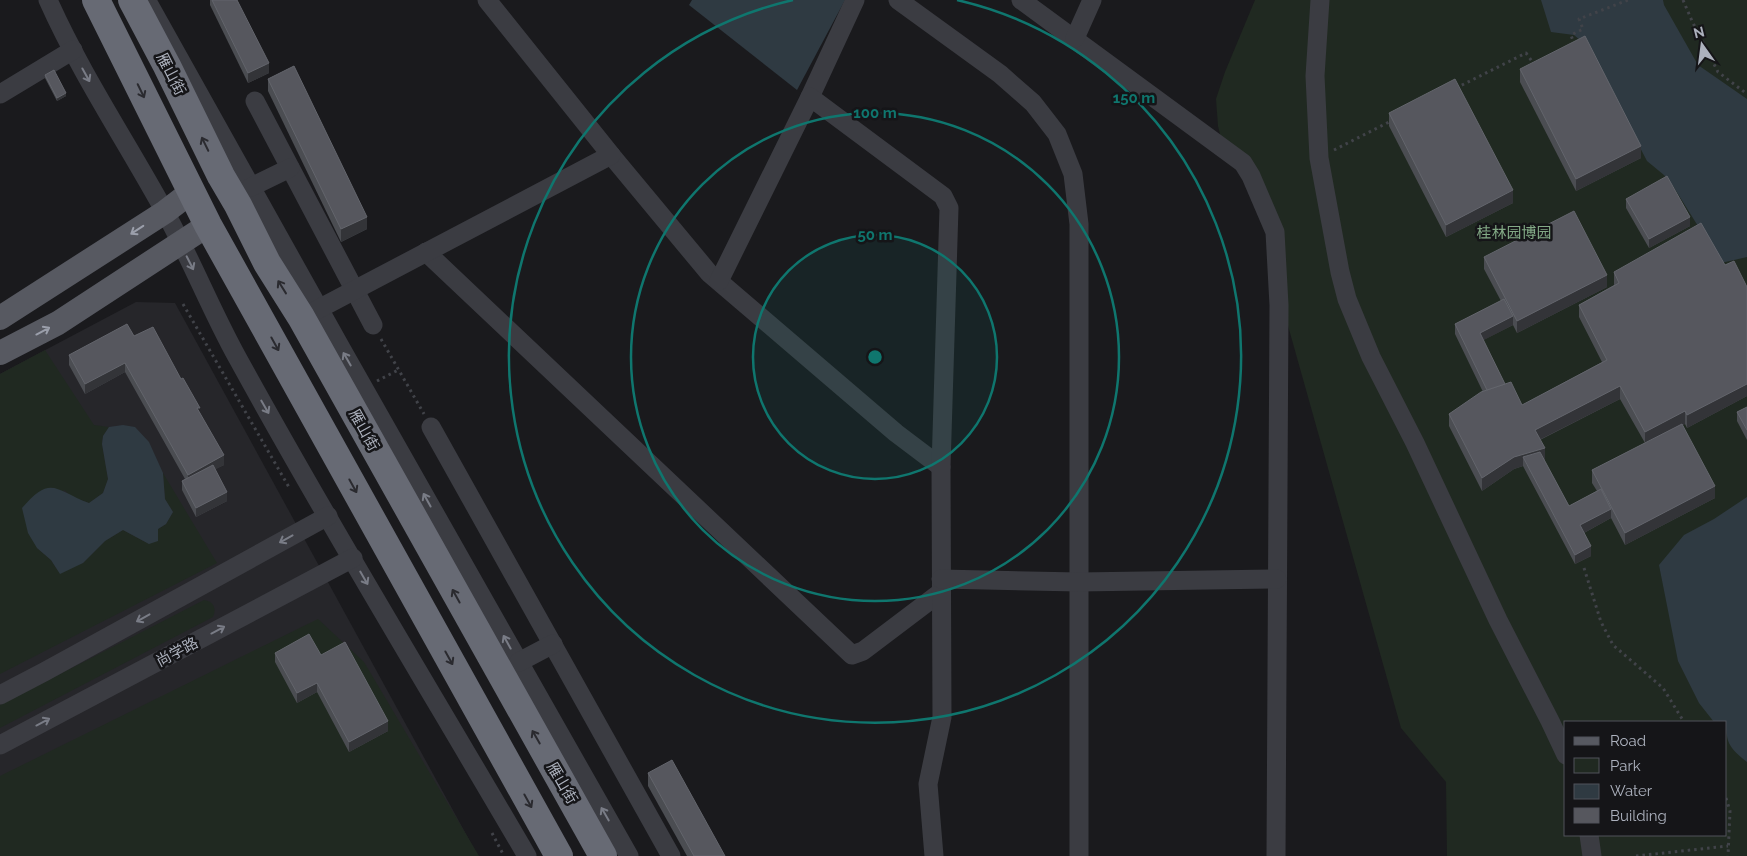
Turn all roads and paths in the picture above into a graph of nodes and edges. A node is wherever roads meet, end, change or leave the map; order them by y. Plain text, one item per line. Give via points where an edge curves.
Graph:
1 (48, 0) edge
2 (96, 0) edge
3 (132, 0) edge
4 (147, 0) edge
5 (487, 0) edge
6 (855, 0) edge
7 (898, 0) edge
8 (1022, 0) edge
9 (1092, 0) edge
10 (1320, 0) edge
11 (1628, 0) edge
12 (1683, 0) edge
13 (1075, 38) junction
14 (1567, 47) edge
15 (73, 50) junction
16 (1540, 60) edge
17 (1448, 92) edge
18 (0, 94) edge
19 (1747, 94) edge
20 (810, 97) junction
21 (255, 101) dead end
22 (1397, 118) edge
23 (612, 155) junction
24 (1319, 158) junction
25 (290, 168) junction
26 (251, 187) junction
27 (191, 192) junction
28 (165, 212) junction
29 (208, 224) junction
30 (180, 243) junction
31 (426, 252) junction
32 (719, 281) junction
33 (355, 290) junction
34 (310, 313) junction
35 (0, 318) edge
36 (373, 325) joint
37 (0, 353) edge
38 (431, 427) joint
39 (941, 467) junction
40 (328, 516) junction
41 (353, 558) junction
42 (1584, 568) dead end
43 (1277, 579) junction
44 (1079, 582) junction
45 (941, 585) junction
46 (553, 644) junction
47 (519, 662) junction
48 (0, 695) edge
49 (1683, 721) edge
50 (0, 745) edge
51 (1564, 751) edge
52 (1727, 801) edge
53 (1589, 836) edge
54 (1728, 846) junction
55 (527, 856) edge
56 (559, 856) edge
57 (603, 856) edge
58 (629, 856) edge
59 (671, 856) edge
60 (934, 856) edge
61 (1079, 856) edge
62 (1276, 856) edge
63 (1592, 856) edge
64 (1636, 856) edge
65 (1728, 856) edge

1 - 15 street
2 -> 27 highway
34 -> 3 highway, 雁山街 via 267,263
4 - 26 street
5 - 23 street
6 - 20 street
7 - 44 street via 1000,74 1034,103 1057,134 1072,174 1079,224
8 - 13 street
9 - 13 street
10 - 24 street via 1315,76
11 - 14 path via 1579,18 1583,30 1571,35 1574,44
12 - 19 path via 1718,72
13 - 43 street via 1243,163 1275,232 1279,305
15 - 18 street
15 -> 28 street
16 - 17 path via 1534,64 1526,53
20 - 32 street
20 - 39 street via 943,196 949,208
21 - 25 street
22 - 24 path
23 - 31 street
23 - 32 street
24 - 51 street via 1340,272 1353,317
25 - 26 street
25 - 33 street
26 - 34 street
27 - 28 main road
27 - 29 highway
28 - 30 street
28 -> 35 main road
29 - 30 main road
29 -> 56 highway
37 -> 30 main road via 58,323
30 -> 40 street via 236,354
31 - 33 street
31 - 45 street via 852,655 863,651
32 - 39 street via 896,433
33 - 34 street
33 - 36 street
47 -> 34 street
57 -> 34 highway, 雁山街
36 - 38 path
38 - 46 street
39 - 45 street
40 - 41 street
40 -> 48 street
50 -> 41 street, 尚学路
41 -> 55 street
42 - 49 path via 1601,622 1613,645 1663,688
43 - 44 street
43 - 62 street
44 - 45 street
44 - 61 street
45 - 60 street via 942,717 928,784
46 - 47 street
46 - 59 street
58 -> 47 street
52 - 54 path via 1730,811
53 - 63 street
54 - 64 path
54 - 65 path

